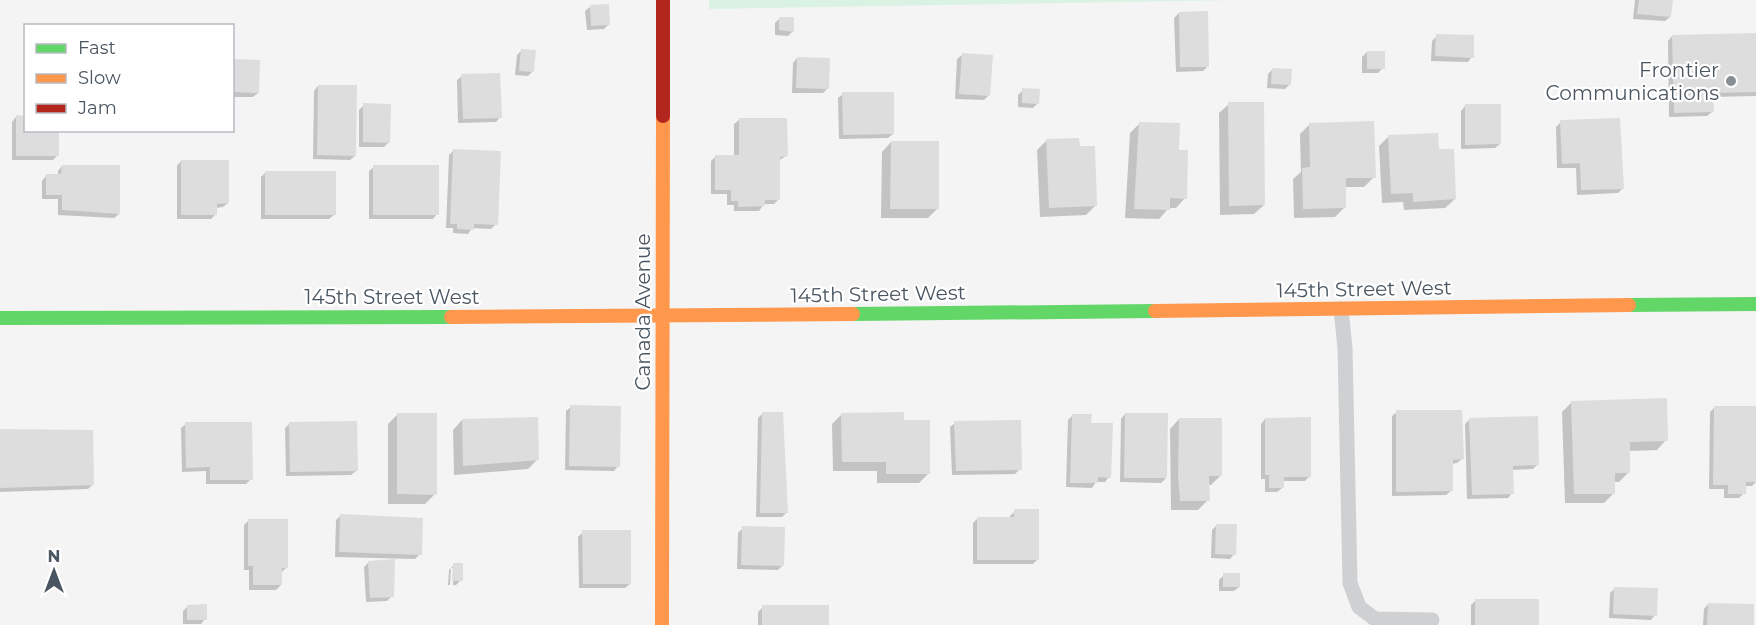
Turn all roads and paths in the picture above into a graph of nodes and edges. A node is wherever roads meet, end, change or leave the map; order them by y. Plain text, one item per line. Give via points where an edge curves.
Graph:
1 (663, 0) edge
2 (1756, 304) edge
3 (1341, 309) junction
4 (662, 316) junction
5 (0, 318) edge
6 (1432, 620) dead end
7 (662, 625) edge

1 - 4 street, Canada Avenue
2 - 3 street, 145th Street West
3 - 4 street, 145th Street West
3 - 6 lane via 1350,583 1359,607 1375,619
4 - 5 street, 145th Street West
4 - 7 street, Canada Avenue

